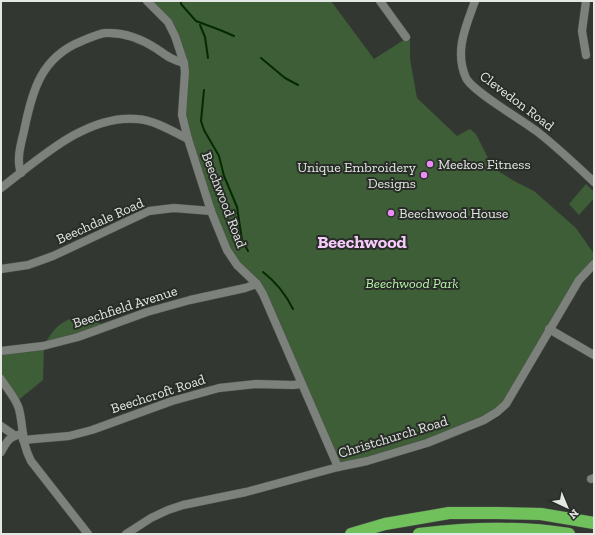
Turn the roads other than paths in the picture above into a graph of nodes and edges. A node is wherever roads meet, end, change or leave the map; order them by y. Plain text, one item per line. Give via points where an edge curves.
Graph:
1 (147, 1) edge
2 (380, 1) edge
3 (476, 1) edge
4 (586, 1) edge
5 (406, 36) dead end
6 (586, 55) dead end
7 (184, 63) junction
8 (188, 139) junction
9 (21, 173) junction
10 (594, 182) edge
11 (1, 188) edge
12 (211, 211) junction
13 (594, 264) edge
14 (1, 269) edge
15 (257, 284) junction
16 (549, 330) junction
17 (1, 351) edge
18 (594, 355) edge
19 (1, 379) edge
20 (301, 384) junction
21 (1, 426) edge
22 (20, 436) junction
23 (1, 452) edge
24 (338, 467) junction
25 (594, 523) edge
26 (88, 534) edge
27 (126, 534) edge
28 (351, 534) edge
29 (419, 534) edge
30 (569, 534) edge

1 - 7 street, Beechwood Road via 168,22
2 - 5 street
3 - 10 street, Clevedon Road via 462,41 463,64 468,80 478,91 540,134
4 - 6 street via 582,31
7 - 8 street, Beechwood Road via 182,115
7 - 9 street via 173,60 142,40 119,34 105,33 63,50 44,70 28,110 19,158
8 - 9 street via 167,128 141,120 107,121 77,134
8 - 12 street, Beechwood Road
9 - 11 street
12 - 14 street, Beechdale Road via 174,208 148,211 53,256 28,265
12 - 15 street, Beechwood Road via 236,265
13 - 16 street, Christchurch Road via 579,280
15 - 17 street, Beechfield Avenue via 190,300 71,339 43,346
15 - 20 street, Beechwood Road via 264,294
16 - 18 street
16 - 24 street, Christchurch Road via 506,404 497,412 472,426 426,443
19 - 22 street via 19,410
20 - 22 street, Beechcroft Road via 256,384 219,388 172,401 70,436
20 - 24 street, Beechwood Road
21 - 22 street
22 - 23 street via 6,443
22 - 26 street via 31,461
24 - 27 street, Christchurch Road via 246,492 183,505 151,518
25 - 28 highway via 541,514 449,513 385,524
29 - 30 highway via 519,528

